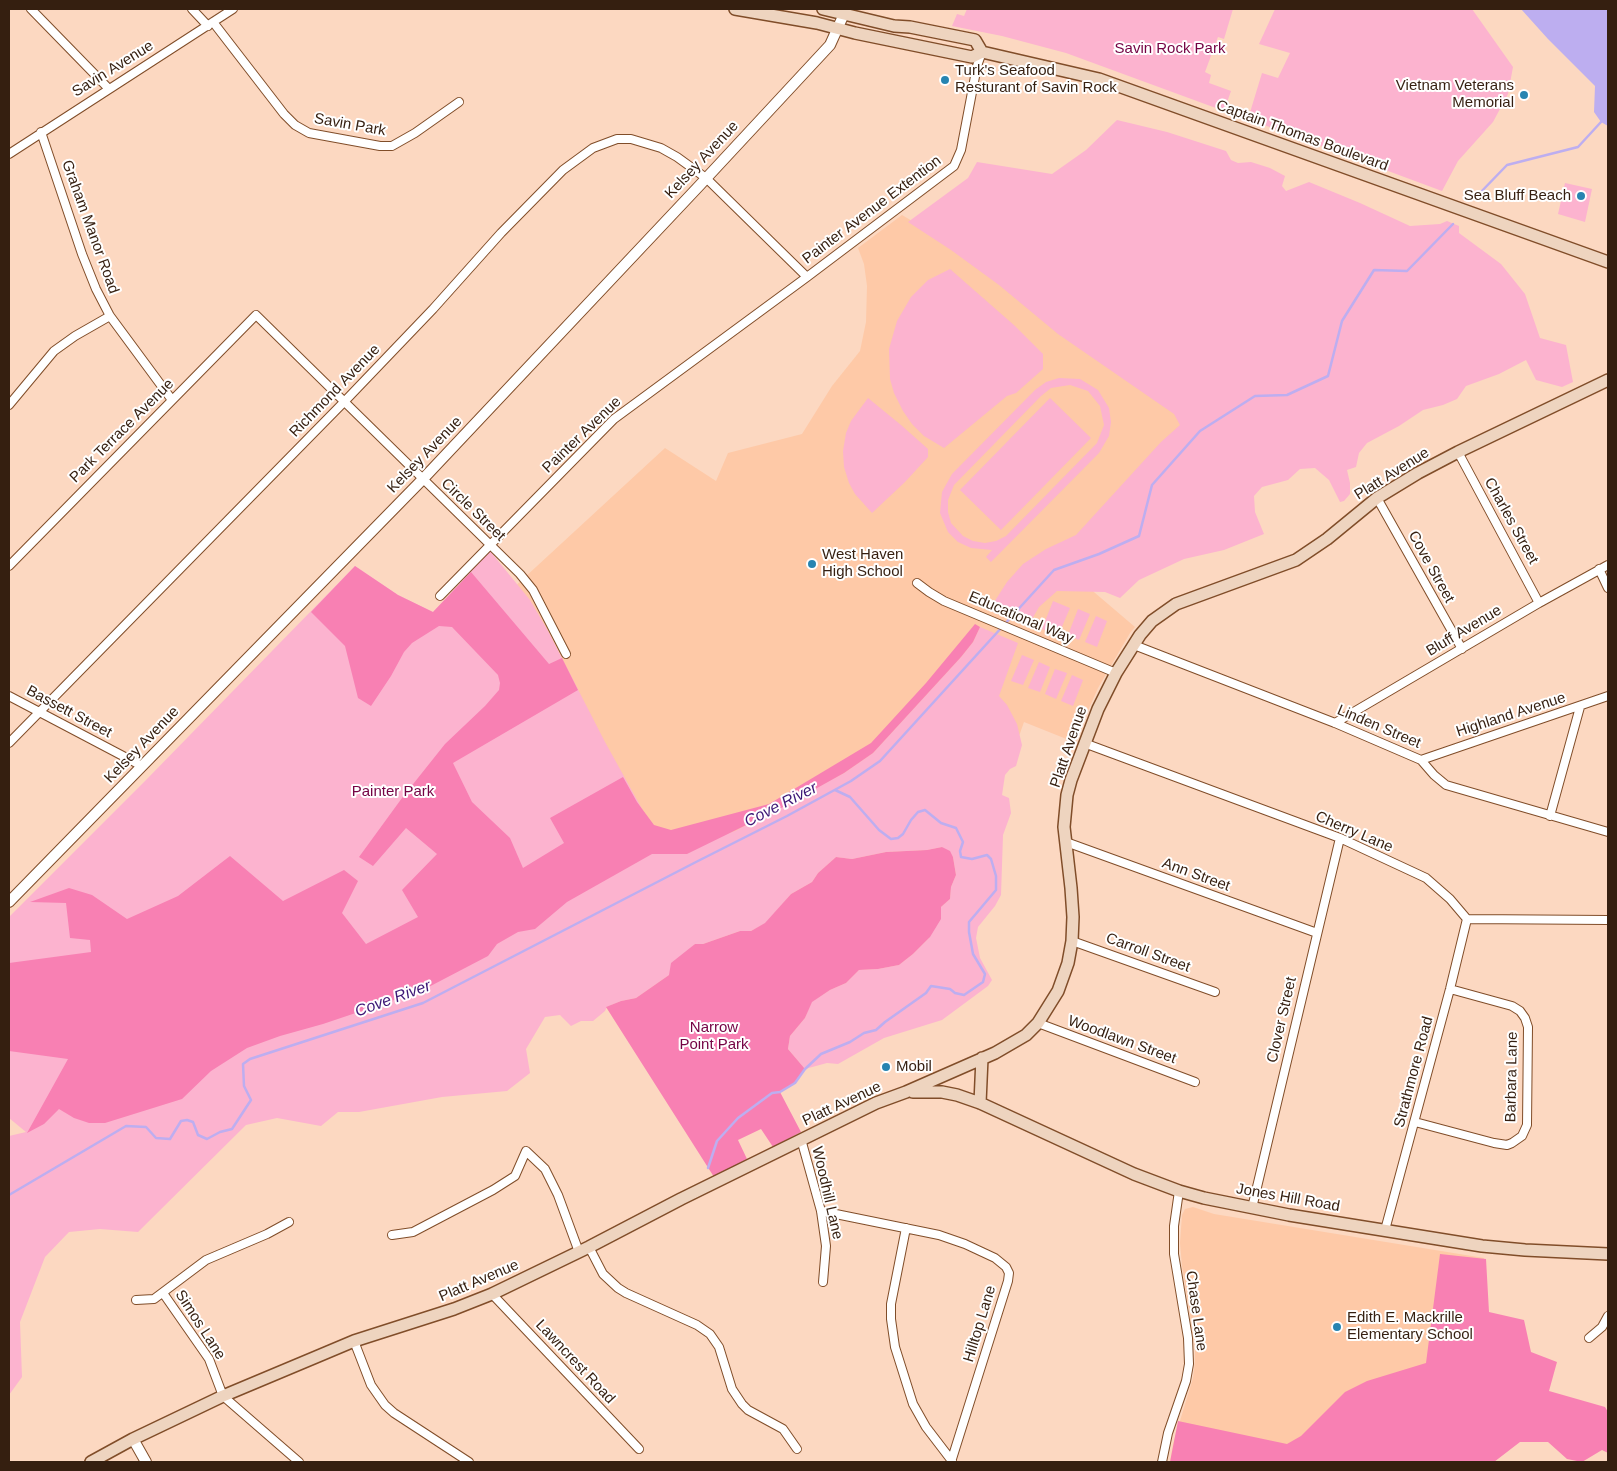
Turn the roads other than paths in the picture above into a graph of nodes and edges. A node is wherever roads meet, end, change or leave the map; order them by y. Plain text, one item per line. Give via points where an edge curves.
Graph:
1 (31, 9) edge
2 (192, 9) edge
3 (233, 9) edge
4 (735, 9) edge
5 (823, 9) edge
6 (845, 11) edge
7 (210, 24) junction
8 (839, 29) junction
9 (982, 52) junction
10 (109, 89) junction
11 (460, 102) dead end
12 (41, 132) junction
13 (10, 151) edge
14 (706, 178) junction
15 (1608, 262) edge
16 (807, 277) junction
17 (256, 315) joint
18 (110, 316) junction
19 (1608, 381) edge
20 (172, 400) junction
21 (344, 402) junction
22 (9, 405) edge
23 (1458, 452) junction
24 (422, 480) junction
25 (1377, 498) junction
26 (490, 545) junction
27 (1608, 565) edge
28 (9, 566) edge
29 (1599, 569) junction
30 (917, 583) dead end
31 (1608, 588) edge
32 (440, 596) dead end
33 (1539, 602) junction
34 (1134, 645) junction
35 (1462, 649) junction
36 (566, 654) dead end
37 (1116, 673) junction
38 (9, 696) edge
39 (1608, 696) edge
40 (1580, 707) junction
41 (39, 712) junction
42 (1335, 723) junction
43 (9, 743) edge
44 (1084, 743) junction
45 (1421, 760) junction
46 (142, 766) junction
47 (1550, 816) junction
48 (1608, 832) edge
49 (1340, 838) junction
50 (1066, 842) junction
51 (9, 902) edge
52 (1467, 919) junction
53 (1608, 920) edge
54 (1317, 933) junction
55 (1072, 941) junction
56 (1450, 989) junction
57 (1215, 992) dead end
58 (1038, 1023) junction
59 (982, 1058) junction
60 (1196, 1082) dead end
61 (906, 1092) junction
62 (980, 1103) junction
63 (1415, 1122) junction
64 (801, 1139) junction
65 (1179, 1191) junction
66 (1252, 1208) junction
67 (821, 1211) junction
68 (289, 1222) dead end
69 (906, 1228) junction
70 (1385, 1230) junction
71 (392, 1235) dead end
72 (584, 1250) junction
73 (1608, 1254) edge
74 (824, 1282) dead end
75 (163, 1293) junction
76 (492, 1294) junction
77 (136, 1300) dead end
78 (1608, 1316) edge
79 (1589, 1338) dead end
80 (354, 1341) junction
81 (224, 1396) junction
82 (133, 1439) junction
83 (638, 1449) dead end
84 (797, 1449) dead end
85 (91, 1462) edge
86 (146, 1462) edge
87 (299, 1462) edge
88 (470, 1462) edge
89 (952, 1462) edge
90 (1162, 1462) edge

1 - 10 street
2 - 7 street, Savin Park
3 - 7 street, Savin Avenue
4 - 8 main road, Captain Thomas Boulevard
5 - 6 main road, Captain Thomas Boulevard
6 - 8 street, Kelsey Avenue
6 - 9 main road, Captain Thomas Boulevard via 894,26 975,40
7 - 10 street, Savin Avenue
7 - 11 street, Savin Park via 284,114 309,133 392,146
8 - 9 main road, Captain Thomas Boulevard via 972,57
8 - 14 street, Kelsey Avenue via 830,45
9 - 15 main road, Captain Thomas Boulevard via 1120,86
9 - 16 street, Painter Avenue Extention via 961,150 954,166
10 - 12 street, Savin Avenue
12 - 13 street, Savin Avenue
12 - 18 street, Graham Manor Road via 82,254
14 - 16 street, Richmond Avenue
14 - 21 street, Richmond Avenue via 677,157 645,142 617,139 592,148 563,170 501,233
14 - 24 street, Kelsey Avenue
16 - 26 street, Painter Avenue via 614,419
17 - 20 street, Park Terrace Avenue
17 - 21 street, Circle Street
18 - 20 street, Graham Manor Road
18 - 22 street via 54,352
19 - 23 main road, Platt Avenue
20 - 28 street, Park Terrace Avenue
21 - 24 street, Circle Street
21 - 41 street, Richmond Avenue
23 - 25 main road, Platt Avenue
23 - 33 street, Charles Street
24 - 26 street, Circle Street
24 - 46 street, Kelsey Avenue
25 - 34 main road, Platt Avenue via 1296,560 1176,604 1152,621
25 - 35 street, Cove Street
26 - 32 street, Painter Avenue
26 - 36 street, Circle Street via 532,590
27 - 29 street, Bluff Avenue
29 - 31 street
29 - 33 street, Bluff Avenue
30 - 37 street, Educational Way via 944,601
33 - 35 street, Bluff Avenue
34 - 37 main road, Platt Avenue
34 - 42 street, Linden Street
35 - 42 street, Bluff Avenue
37 - 44 main road, Platt Avenue
38 - 41 street, Bassett Street
39 - 40 street, Highland Avenue
40 - 45 street, Highland Avenue
40 - 47 street
41 - 43 street, Richmond Avenue
41 - 46 street, Bassett Street
42 - 45 street, Linden Street
44 - 49 street, Cherry Lane
44 - 50 main road, Platt Avenue via 1067,795
45 - 47 street, Linden Street via 1446,786
46 - 51 street, Kelsey Avenue
47 - 48 street, Linden Street
49 - 52 street, Cherry Lane via 1426,878
49 - 54 street, Clover Street
50 - 54 street, Ann Street
50 - 55 main road, Platt Avenue
52 - 53 street
52 - 56 street, Strathmore Road
54 - 66 street, Clover Street
55 - 57 street, Carroll Street
55 - 58 main road, Platt Avenue via 1058,991
56 - 63 street, Strathmore Road
56 - 63 street, Barbara Lane via 1512,1006 1526,1018 1527,1125 1522,1136 1507,1145
58 - 59 main road, Platt Avenue via 1012,1044
58 - 60 street, Woodlawn Street
59 - 61 main road, Platt Avenue
59 - 62 main road
61 - 62 main road, Jones Hill Road via 942,1092
61 - 64 main road, Platt Avenue
62 - 65 main road, Jones Hill Road via 1134,1174
63 - 70 street, Strathmore Road
64 - 67 street, Woodhill Lane
64 - 72 main road, Platt Avenue
65 - 66 main road, Jones Hill Road
65 - 90 street, Chase Lane via 1174,1254 1188,1338 1189,1365
66 - 70 main road, Jones Hill Road
67 - 69 street, Hilltop Lane
67 - 74 street, Woodhill Lane via 826,1246
68 - 75 street, Simos Lane via 206,1260
69 - 89 street via 891,1304 895,1347 913,1404
69 - 89 street, Hilltop Lane via 965,1244 1003,1262 1008,1273
70 - 73 main road, Jones Hill Road via 1482,1246
71 - 72 street via 413,1232 500,1186 515,1176 526,1151 545,1169
72 - 76 main road, Platt Avenue
72 - 84 street via 618,1288 710,1334 719,1347 732,1389 742,1404 783,1429
75 - 77 street via 154,1299
75 - 81 street, Simos Lane via 209,1359
76 - 80 main road, Platt Avenue
76 - 83 street, Lawncrest Road
78 - 79 street via 1602,1327
80 - 81 main road, Platt Avenue
80 - 88 street via 371,1385 386,1405
81 - 82 main road, Platt Avenue
81 - 87 street
82 - 85 main road, Platt Avenue
82 - 86 street

